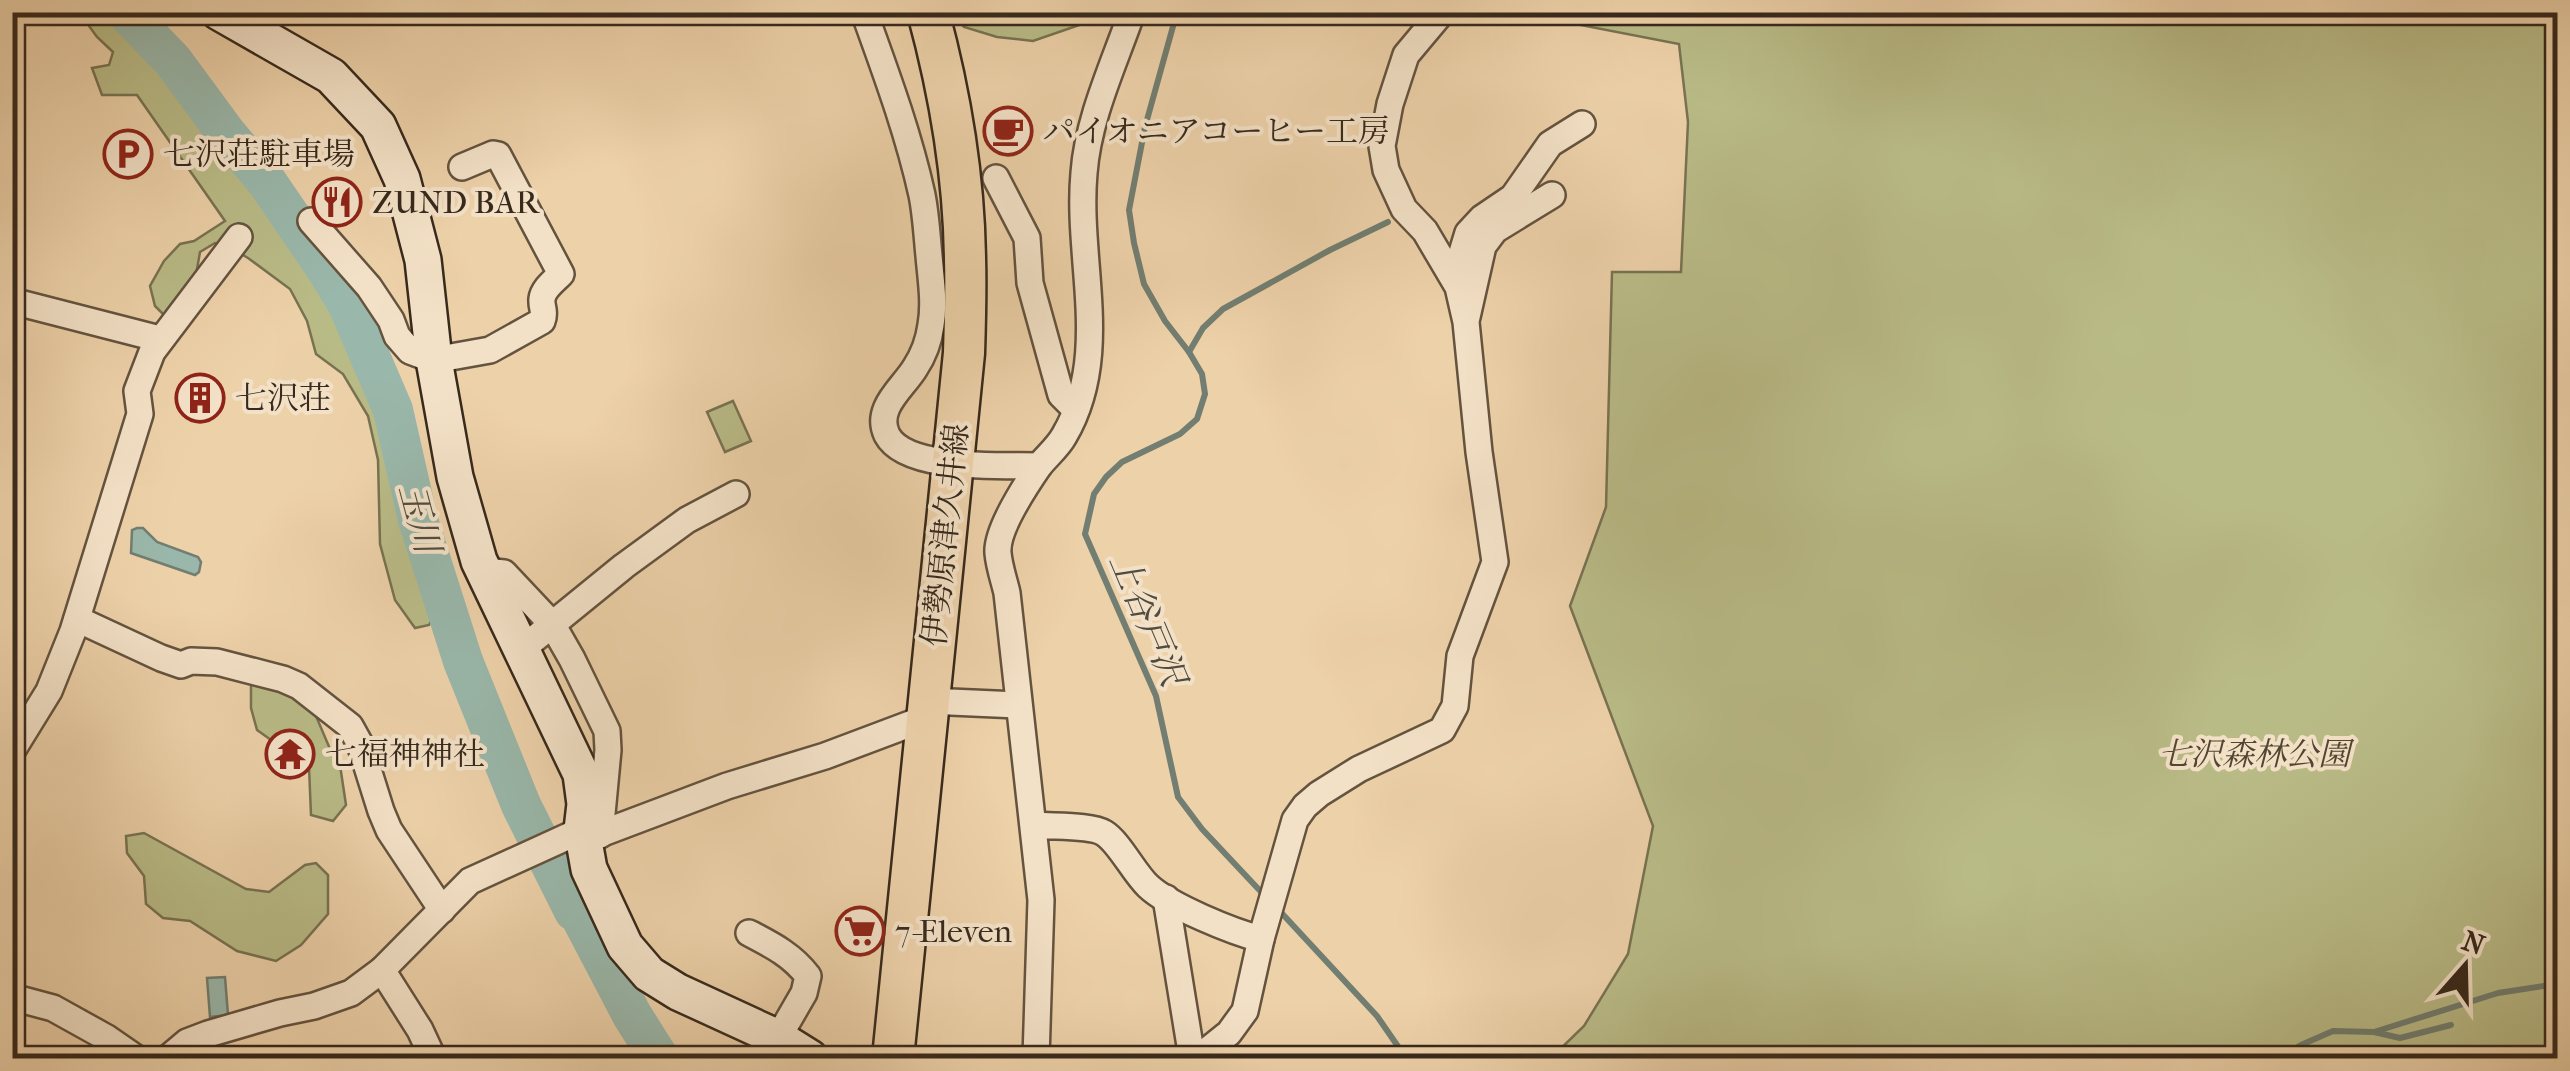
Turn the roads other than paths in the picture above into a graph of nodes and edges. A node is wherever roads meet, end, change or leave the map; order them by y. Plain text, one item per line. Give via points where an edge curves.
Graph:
1 (219, 12) edge
2 (864, 12) edge
3 (928, 12) edge
4 (1132, 12) edge
5 (1442, 12) edge
6 (1582, 124) dead end
7 (462, 166) dead end
8 (996, 178) dead end
9 (1552, 194) dead end
10 (311, 221) dead end
11 (240, 237) dead end
12 (1452, 274) junction
13 (12, 301) edge
14 (1466, 322) junction
15 (160, 338) junction
16 (434, 360) junction
17 (1075, 409) junction
18 (953, 462) junction
19 (1040, 466) junction
20 (736, 494) dead end
21 (484, 571) junction
22 (77, 619) junction
23 (552, 624) junction
24 (522, 649) junction
25 (1018, 704) junction
26 (927, 710) junction
27 (12, 752) edge
28 (1035, 826) junction
29 (586, 836) junction
30 (1166, 898) junction
31 (442, 910) junction
32 (1264, 929) junction
33 (749, 933) dead end
34 (382, 970) junction
35 (12, 997) edge
36 (778, 1038) junction
37 (136, 1058) edge
38 (168, 1058) edge
39 (433, 1058) edge
40 (810, 1058) edge
41 (893, 1058) edge
42 (1036, 1058) edge
43 (1195, 1058) edge

1 - 16 street via 331,76 378,126 414,222
2 - 18 street via 900,109 922,199 933,294 924,353 890,400 884,427 906,453
3 - 18 main road, 伊勢原津久井線 via 953,126 964,230 964,354
4 - 17 street via 1093,124 1084,172 1090,347
5 - 12 street via 1406,56 1382,146 1404,210
6 - 12 street via 1550,144 1514,196 1468,233
7 - 16 street via 498,155 560,274 542,299 542,321 490,350
8 - 17 street via 1027,238 1030,284 1061,395
9 - 14 street via 1495,230 1483,246
10 - 16 street via 369,287 410,351
11 - 15 street
12 - 14 street
13 - 15 street
14 - 32 street via 1495,562 1460,656 1455,706 1442,730 1359,769 1305,806 1295,820
15 - 22 street via 137,391 140,414
16 - 21 street via 455,476
17 - 19 street via 1064,437
18 - 19 street
18 - 26 main road, 伊勢原津久井線
19 - 25 street via 998,540
20 - 23 street via 687,520
21 - 23 street via 504,573
21 - 24 street
22 - 27 street via 49,691
22 - 31 street via 180,664 216,662 284,679 350,726 389,830
23 - 24 street
23 - 29 street via 607,731
24 - 29 street via 581,774
25 - 26 street
25 - 28 street
26 - 29 street via 825,756
26 - 41 main road, 伊勢原津久井線
28 - 30 street via 1100,830
28 - 42 street via 1042,925
29 - 31 street via 470,881
29 - 36 street via 589,869 608,910 650,974
30 - 32 street via 1242,934
30 - 43 street
31 - 34 street
32 - 43 street via 1246,1011
33 - 36 street via 798,962 808,976
34 - 38 street via 350,993 208,1034
34 - 39 street
35 - 37 street via 53,1008
36 - 40 street

